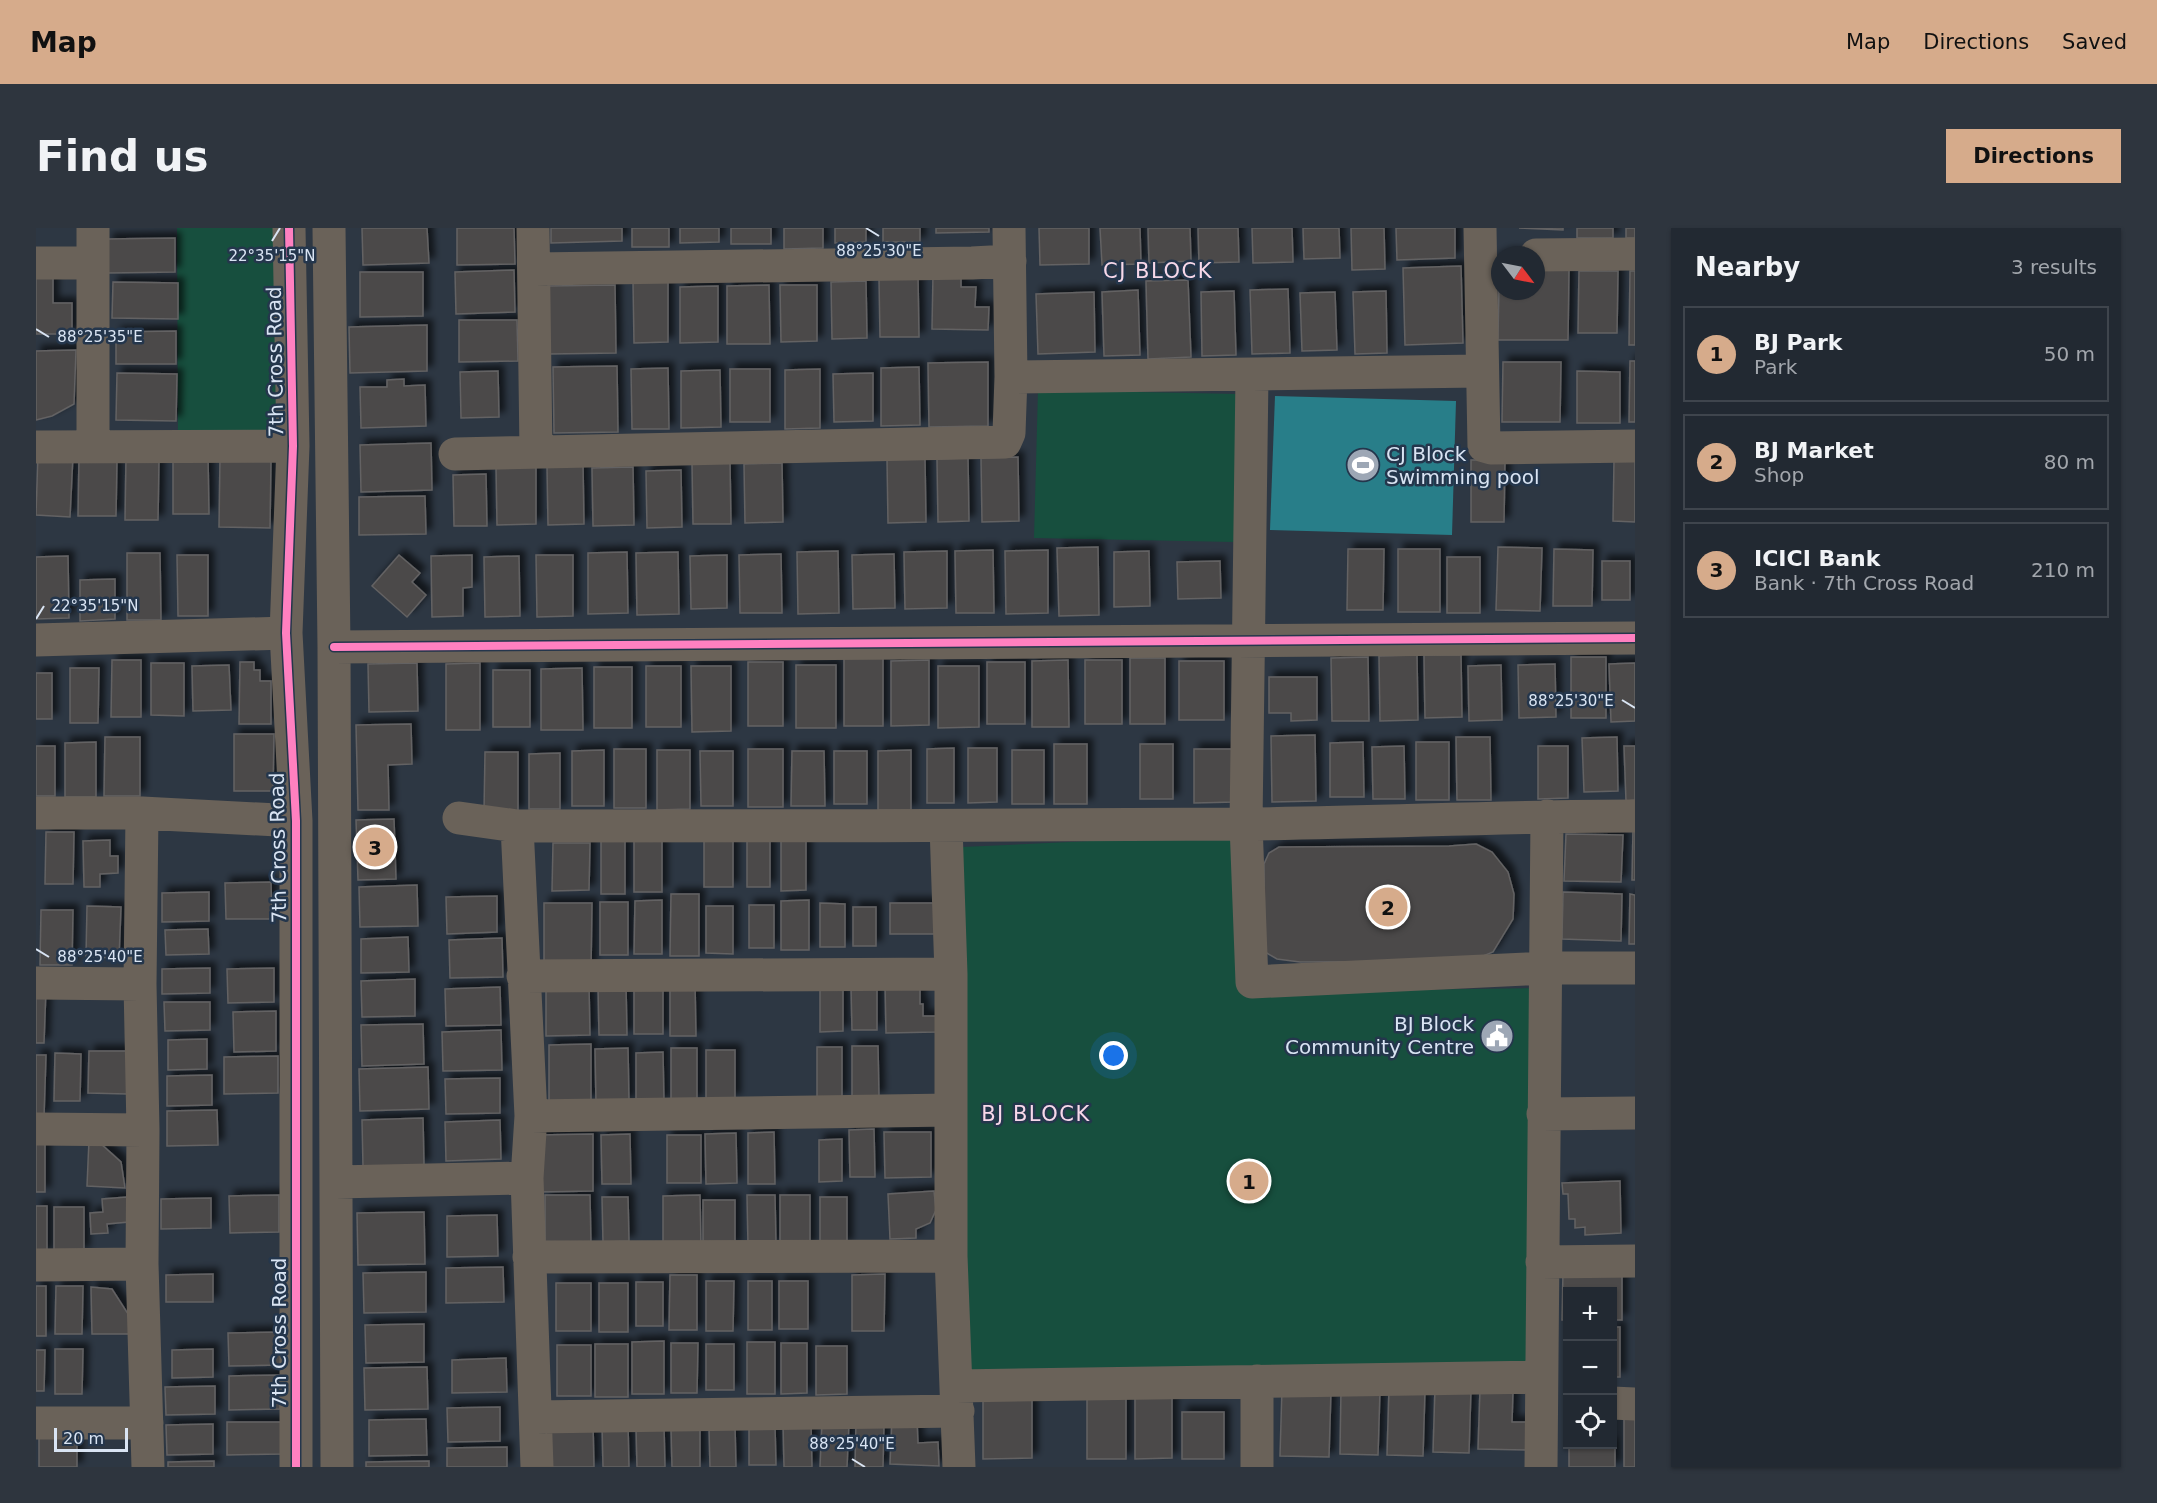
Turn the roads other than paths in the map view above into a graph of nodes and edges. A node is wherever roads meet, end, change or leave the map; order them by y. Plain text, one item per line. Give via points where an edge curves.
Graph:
1 (93, 228) edge
2 (289, 228) edge
3 (329, 228) edge
4 (533, 228) edge
5 (1009, 228) edge
6 (1487, 247) edge
7 (1635, 254) edge
8 (1545, 255) edge
9 (1010, 261) junction
10 (36, 263) edge
11 (93, 263) junction
12 (535, 269) junction
13 (1481, 371) junction
14 (1252, 375) junction
15 (1011, 377) junction
16 (93, 446) junction
17 (293, 446) junction
18 (1635, 446) edge
19 (36, 447) edge
20 (536, 452) junction
21 (455, 454) dead end
22 (289, 559) junction
23 (333, 560) junction
24 (286, 633) junction
25 (1635, 638) edge
26 (36, 640) edge
27 (1248, 641) junction
28 (334, 647) junction
29 (36, 813) edge
30 (142, 813) junction
31 (1547, 816) junction
32 (1635, 816) edge
33 (459, 818) dead end
34 (296, 821) junction
35 (1246, 824) junction
36 (517, 826) junction
37 (946, 826) junction
38 (335, 934) junction
39 (296, 935) junction
40 (1546, 968) junction
41 (1635, 968) edge
42 (951, 974) junction
43 (523, 976) junction
44 (36, 983) edge
45 (140, 984) junction
46 (951, 1110) junction
47 (1635, 1113) edge
48 (1543, 1114) junction
49 (531, 1116) junction
50 (36, 1129) edge
51 (143, 1130) junction
52 (527, 1178) junction
53 (336, 1182) junction
54 (951, 1256) junction
55 (529, 1257) junction
56 (1635, 1261) edge
57 (1542, 1262) junction
58 (142, 1264) junction
59 (36, 1265) edge
60 (295, 1328) junction
61 (336, 1329) junction
62 (1257, 1381) junction
63 (1550, 1394) edge
64 (957, 1398) junction
65 (1617, 1403) edge
66 (1635, 1404) edge
67 (536, 1417) junction
68 (36, 1423) edge
69 (147, 1423) junction
70 (148, 1467) edge
71 (296, 1467) edge
72 (337, 1467) edge
73 (537, 1467) edge
74 (959, 1467) edge
75 (1257, 1467) edge
76 (1541, 1467) edge

1 - 11 street
2 - 17 street, 7th Cross Road
3 - 23 street
4 - 12 street
5 - 9 street
6 - 13 street
7 - 8 street
9 - 12 street
9 - 15 street
10 - 11 street
11 - 16 street
12 - 20 street
13 - 14 street
13 - 18 street via 1484,446
14 - 15 street
14 - 27 street
15 - 20 street via 1009,433 1005,442 996,444
16 - 17 street
16 - 19 street
17 - 22 street, 7th Cross Road
20 - 21 street
22 - 23 street
22 - 24 street, 7th Cross Road
23 - 28 street
24 - 26 street
24 - 34 street, 7th Cross Road
25 - 27 street
27 - 28 street
27 - 35 street
28 - 38 street
29 - 30 street
30 - 34 street
30 - 45 street
31 - 32 street
31 - 35 street
31 - 40 street
33 - 36 street
34 - 39 street, 7th Cross Road
35 - 37 street
35 - 40 street via 1252,982
36 - 37 street
36 - 43 street
37 - 42 street
38 - 39 street
38 - 53 street
39 - 60 street, 7th Cross Road
40 - 41 street
40 - 48 street
42 - 43 street
42 - 46 street
43 - 49 street
44 - 45 street
45 - 51 street
46 - 49 street
46 - 54 street
47 - 48 street
48 - 57 street
49 - 52 street
50 - 51 street
51 - 58 street
52 - 53 street
52 - 55 street
53 - 61 street
54 - 55 street
54 - 64 street
55 - 67 street
56 - 57 street
57 - 63 street
58 - 59 street
58 - 69 street
60 - 61 street
60 - 71 street, 7th Cross Road
61 - 72 street
62 - 63 street
62 - 64 street
62 - 75 street
63 - 76 street
64 - 67 street
64 - 74 street
65 - 66 street
67 - 73 street
68 - 69 street
69 - 70 street

